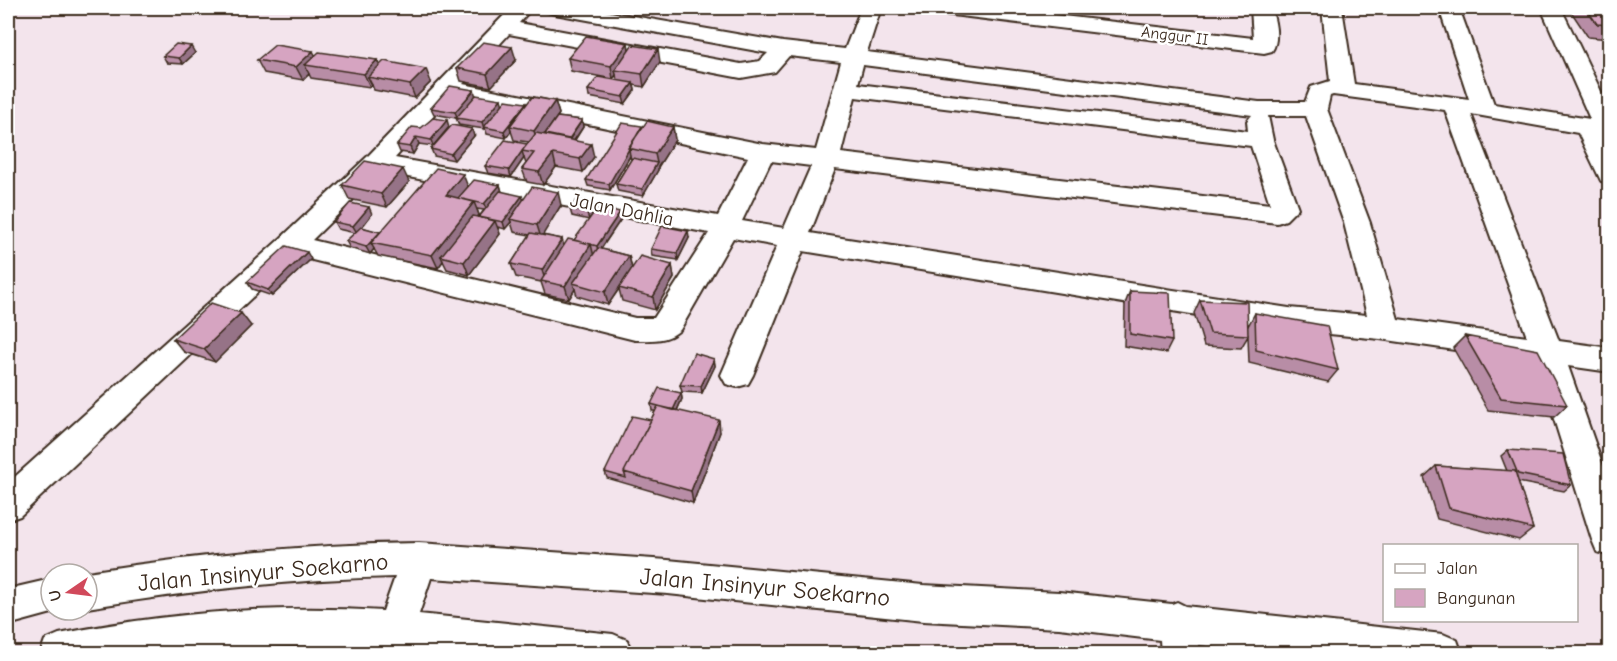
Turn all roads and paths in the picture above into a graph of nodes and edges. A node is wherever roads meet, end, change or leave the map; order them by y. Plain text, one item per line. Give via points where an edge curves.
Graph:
1 (555, 8) edge
2 (871, 8) edge
3 (944, 8) edge
4 (1261, 8) edge
5 (1332, 8) edge
6 (1449, 8) edge
7 (1551, 8) edge
8 (513, 17) edge
9 (783, 49) junction
10 (854, 56) junction
11 (448, 88) junction
12 (845, 89) junction
13 (1343, 90) junction
14 (1455, 104) junction
15 (1484, 108) junction
16 (1259, 109) junction
17 (1315, 109) junction
18 (1587, 127) junction
19 (1261, 140) junction
20 (763, 152) junction
21 (826, 161) junction
22 (376, 163) junction
23 (1610, 175) edge
24 (725, 229) junction
25 (795, 240) junction
26 (291, 245) junction
27 (1380, 328) junction
28 (1548, 352) junction
29 (1610, 360) edge
30 (737, 375) dead end
31 (8, 505) edge
32 (1610, 540) edge
33 (419, 560) junction
34 (99, 588) edge
35 (39, 600) edge
36 (8, 608) edge
37 (394, 633) junction
38 (1179, 637) edge
39 (59, 654) edge
40 (613, 654) edge
41 (1443, 654) edge

1 - 9 street
2 - 10 street
3 - 4 street, Anggur II via 1264,46
5 - 13 street
6 - 15 street
7 - 18 street via 1604,124
8 - 9 street via 741,71 767,68
8 - 11 street
9 - 10 street
10 - 12 street
10 - 16 street
11 - 20 street
11 - 22 street
12 - 19 street
12 - 21 street
13 - 14 street
13 - 17 street via 1320,92
14 - 15 street
14 - 28 street
15 - 18 street
16 - 17 street
16 - 19 street
17 - 27 street via 1357,223 1383,321
18 - 23 street
19 - 21 street via 1285,208 1278,214
20 - 21 street
20 - 24 street
21 - 25 street
22 - 24 street, Jalan Dahlia
22 - 26 street
24 - 25 street, Jalan Dahlia
24 - 26 street via 669,322 660,329 647,331
25 - 27 street, Jalan Dahlia via 1289,319
25 - 30 street
26 - 31 street
27 - 28 street, Jalan Dahlia
28 - 29 street, Jalan Dahlia
28 - 32 street
33 - 34 street, Jalan Insinyur Soekarno via 334,561
33 - 37 street
33 - 38 street, Jalan Insinyur Soekarno via 668,577 922,603 1059,610
35 - 36 street
37 - 39 street via 354,628 250,627 133,638
37 - 40 street
38 - 41 street, Jalan Insinyur Soekarno

